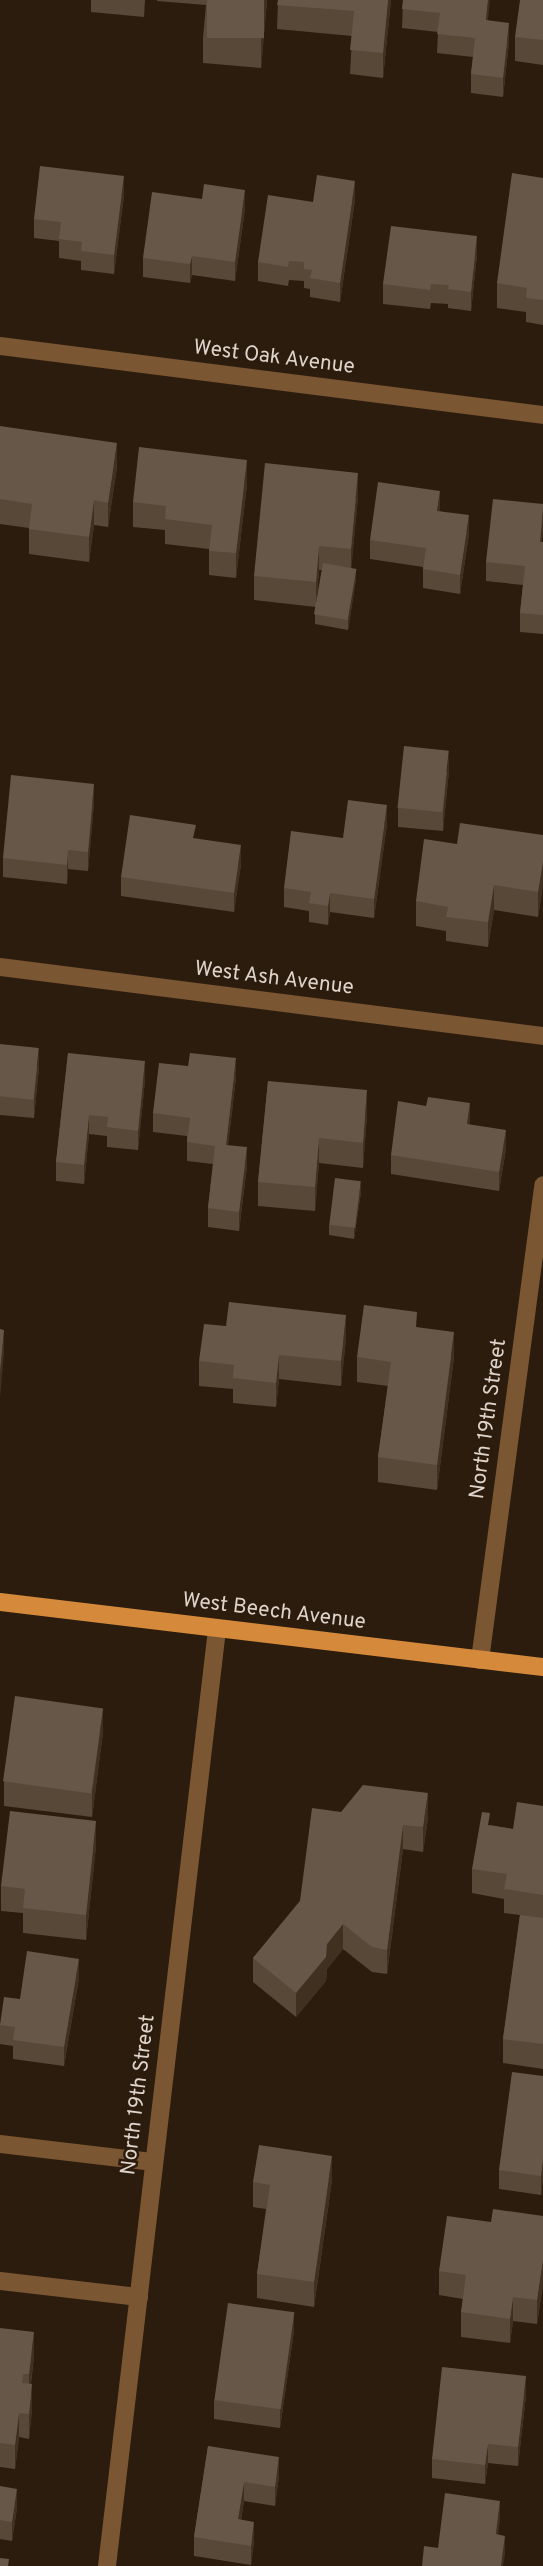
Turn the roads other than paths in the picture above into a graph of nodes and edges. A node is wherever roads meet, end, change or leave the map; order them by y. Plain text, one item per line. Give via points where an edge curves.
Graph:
1 (0, 346) edge
2 (543, 415) edge
3 (0, 967) edge
4 (543, 1036) edge
5 (543, 1185) edge
6 (0, 1602) edge
7 (217, 1629) junction
8 (480, 1660) junction
9 (543, 1667) edge
10 (0, 2144) edge
11 (154, 2162) junction
12 (0, 2281) edge
13 (139, 2297) junction
14 (107, 2566) edge

1 - 2 street, West Oak Avenue
3 - 4 street, West Ash Avenue
5 - 8 street, North 19th Street
6 - 7 main road, West Beech Avenue
7 - 8 main road, West Beech Avenue
7 - 11 street, North 19th Street
8 - 9 main road, West Beech Avenue
10 - 11 street
11 - 13 street, North 19th Street
12 - 13 street
13 - 14 street, North 19th Street

